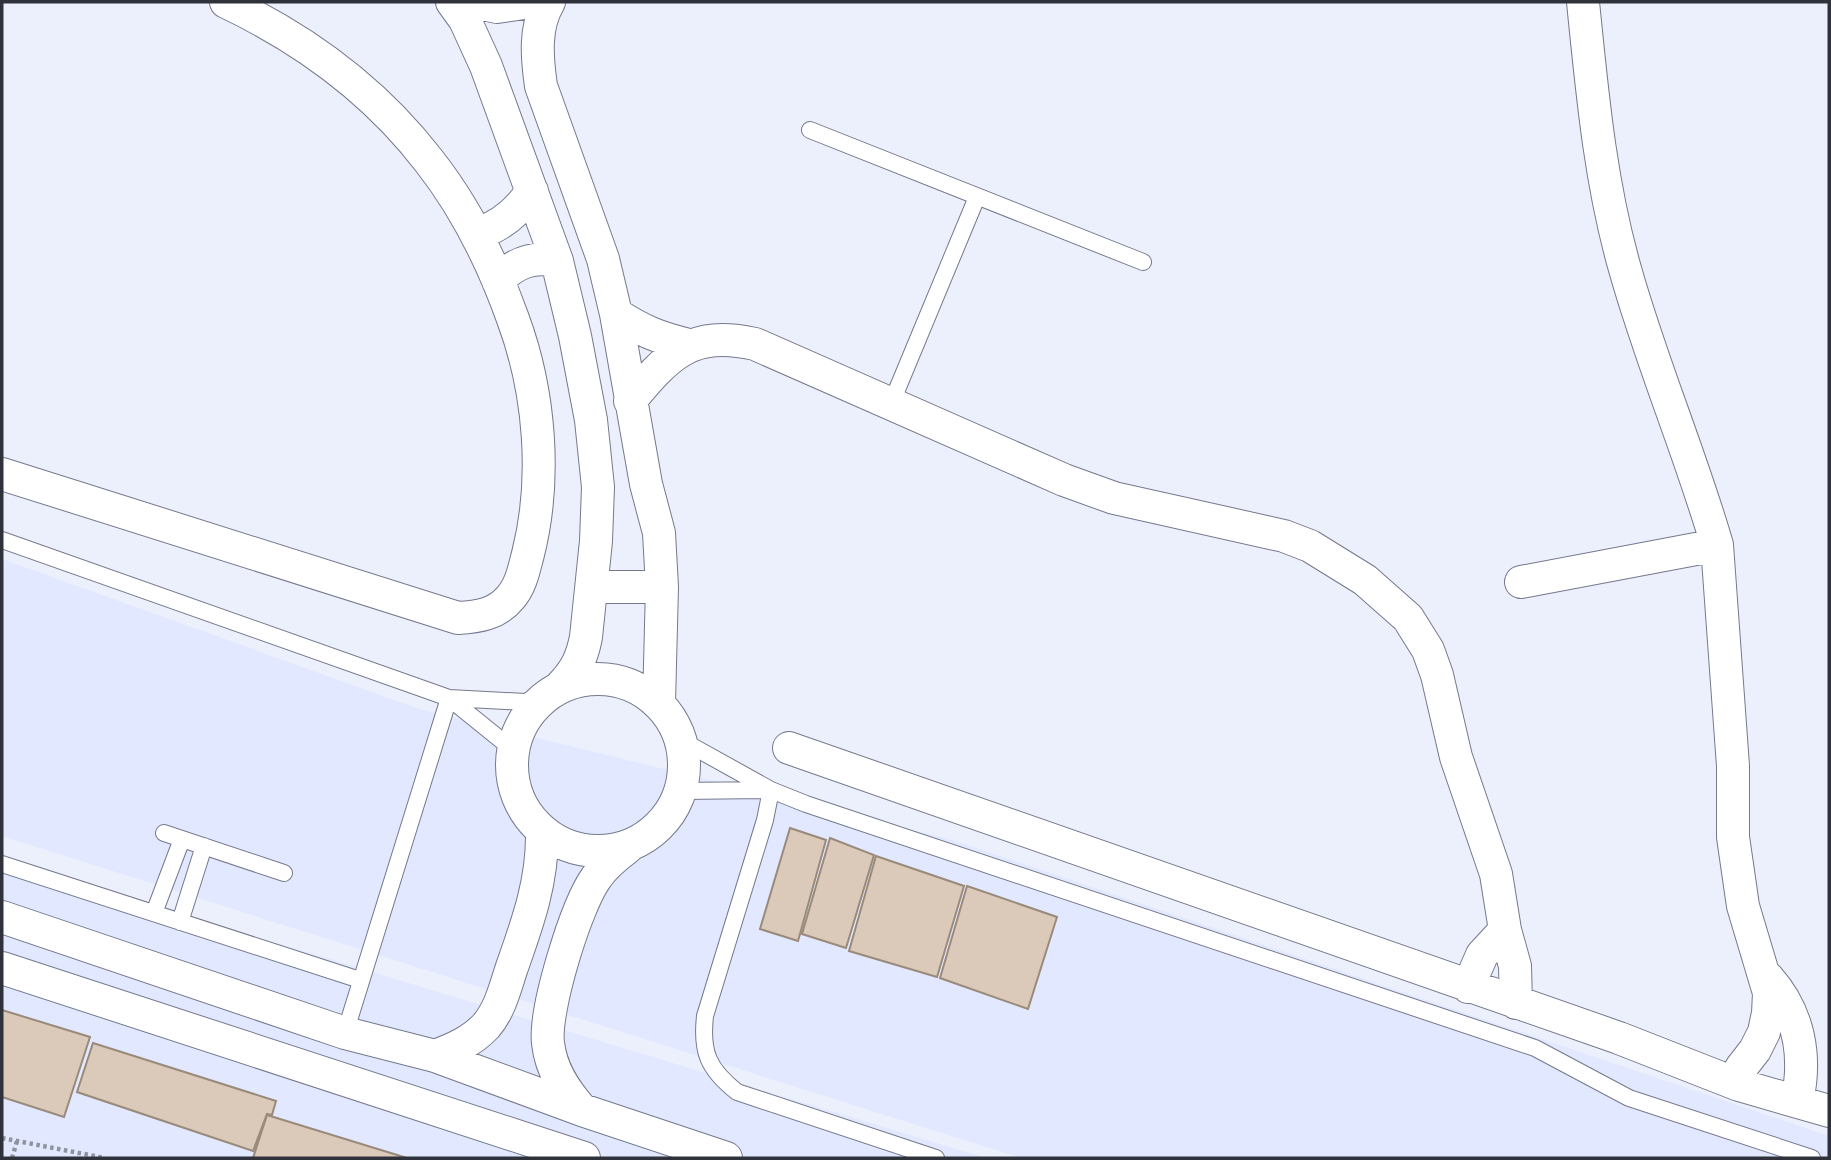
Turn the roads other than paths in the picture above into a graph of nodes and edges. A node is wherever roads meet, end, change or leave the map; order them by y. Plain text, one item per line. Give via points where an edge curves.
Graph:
1 (226, 2) edge
2 (452, 2) edge
3 (474, 2) edge
4 (530, 2) edge
5 (549, 2) edge
6 (1583, 2) edge
7 (810, 130) dead end
8 (532, 191) junction
9 (977, 197) junction
10 (477, 234) junction
11 (558, 261) junction
12 (1143, 262) dead end
13 (498, 281) junction
14 (616, 314) junction
15 (690, 345) junction
16 (630, 401) junction
17 (891, 404) junction
18 (2, 474) edge
19 (646, 484) junction
20 (598, 487) junction
21 (2, 540) edge
22 (1717, 545) junction
23 (1521, 582) dead end
24 (592, 587) junction
25 (662, 587) junction
26 (555, 690) junction
27 (449, 698) junction
28 (659, 703) junction
29 (681, 740) junction
30 (789, 748) dead end
31 (513, 754) junction
32 (771, 790) junction
33 (681, 791) junction
34 (542, 831) junction
35 (164, 833) dead end
36 (182, 839) junction
37 (204, 846) junction
38 (626, 848) junction
39 (2, 864) edge
40 (284, 873) dead end
41 (155, 913) junction
42 (2, 917) edge
43 (180, 922) junction
44 (1505, 930) junction
45 (2, 968) edge
46 (1765, 974) junction
47 (360, 980) junction
48 (1468, 987) junction
49 (1516, 1003) junction
50 (345, 1033) junction
51 (435, 1056) junction
52 (1739, 1085) junction
53 (1797, 1101) junction
54 (582, 1110) junction
55 (1829, 1111) edge
56 (584, 1158) edge
57 (726, 1158) edge
58 (936, 1158) edge
59 (1811, 1158) edge

1 - 10 street via 331,63 367,93 429,161
2 - 8 street via 486,66
3 - 4 street via 496,7
5 - 14 street via 538,36 541,86 603,259
6 - 22 street via 1593,107 1623,265
7 - 9 lane
8 - 10 street via 503,222
8 - 11 street
9 - 12 lane
9 - 17 lane
10 - 13 street
11 - 13 street via 531,259
11 - 20 street via 591,420
13 - 18 street via 526,361 535,413 538,487 534,529 518,586 500,608 487,614 458,618
14 - 15 street via 641,331
14 - 16 street
15 - 16 street via 668,360
15 - 17 street via 712,338 755,344
16 - 19 street
17 - 44 street via 1114,498 1284,536 1310,546 1365,580 1408,618 1428,650 1456,757 1490,852
19 - 20 street via 626,479
19 - 25 street via 659,533
20 - 24 street
21 - 27 lane
22 - 23 street
22 - 46 street via 1733,766 1733,836 1743,906
24 - 25 street
24 - 26 street via 583,657
25 - 28 street
26 - 27 lane via 525,702
26 - 28 street via 586,679 613,680 638,688
26 - 31 street via 531,711
27 - 31 lane
27 - 47 lane
28 - 29 street
29 - 32 lane
29 - 33 street via 685,762
30 - 48 street
31 - 34 street via 518,796
32 - 33 lane
32 - 58 lane via 705,1016 706,1055 723,1081 737,1092
32 - 59 lane via 1535,1048 1640,1102
33 - 38 street via 670,814 651,835
34 - 38 street via 582,850
34 - 51 street via 534,907 497,1010 471,1040
35 - 36 lane
36 - 37 lane
36 - 41 lane
37 - 40 lane
37 - 43 lane
38 - 54 street via 610,861 584,897 550,1013 551,1061 569,1096
39 - 41 lane
41 - 43 lane
42 - 50 street
43 - 47 lane
44 - 48 street via 1482,956
44 - 49 street via 1516,966
45 - 56 street
46 - 52 street via 1769,993 1764,1032 1741,1068
46 - 53 street via 1788,1006 1800,1043
47 - 50 lane
48 - 49 street
49 - 52 street
50 - 51 street
51 - 54 street
52 - 53 street
53 - 55 street
54 - 57 street

